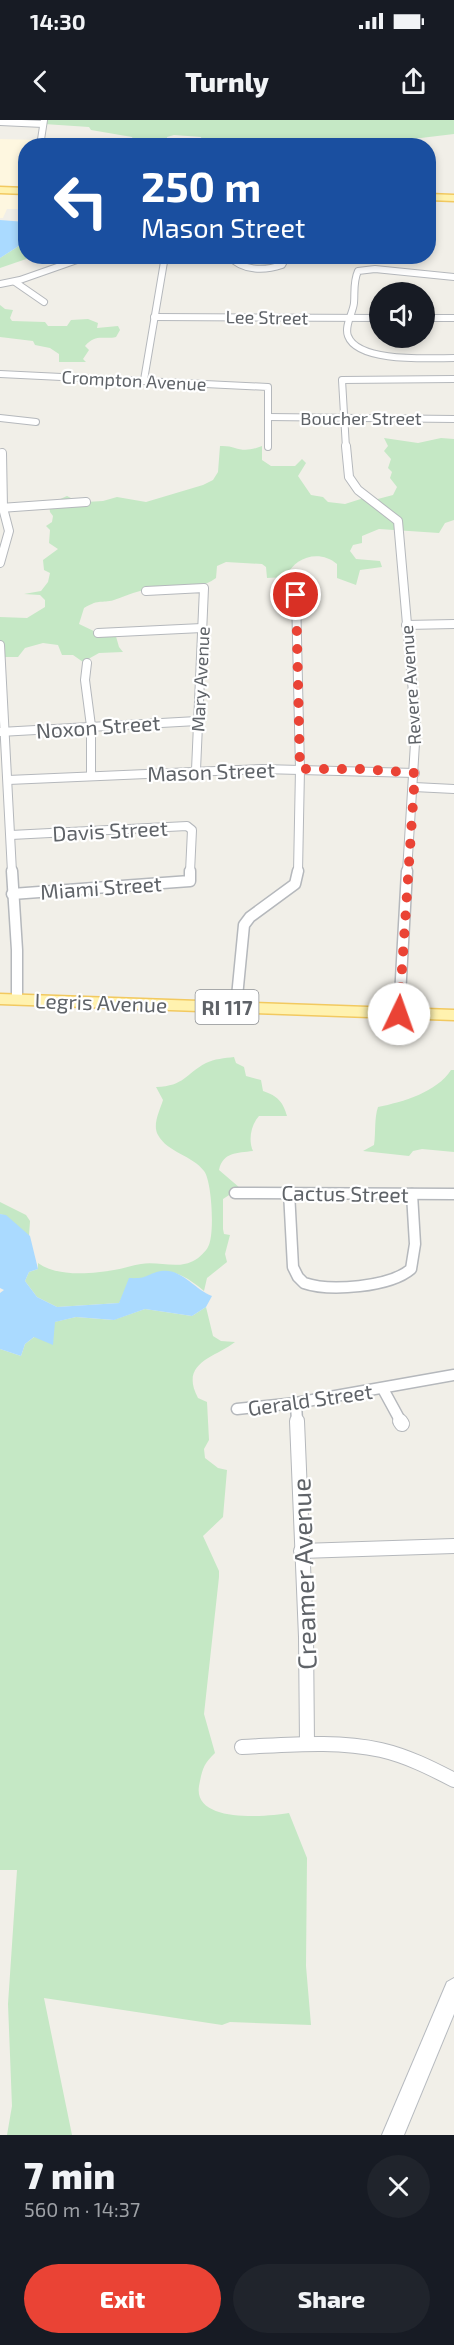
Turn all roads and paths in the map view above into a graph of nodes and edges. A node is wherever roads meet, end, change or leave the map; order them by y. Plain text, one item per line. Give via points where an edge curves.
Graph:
1 (0, 122) edge
2 (43, 122) edge
3 (41, 138) edge
4 (0, 190) edge
5 (18, 191) edge
6 (436, 197) edge
7 (454, 198) edge
8 (59, 264) edge
9 (164, 264) edge
10 (238, 264) edge
11 (283, 264) edge
12 (454, 277) edge
13 (15, 282) junction
14 (0, 284) edge
15 (44, 302) dead end
16 (154, 317) junction
17 (349, 318) junction
18 (369, 318) edge
19 (435, 318) edge
20 (454, 318) edge
21 (424, 358) junction
22 (454, 358) edge
23 (0, 374) edge
24 (426, 379) junction
25 (454, 379) edge
26 (144, 380) junction
27 (268, 417) junction
28 (0, 418) edge
29 (343, 418) junction
30 (454, 419) edge
31 (36, 422) dead end
32 (268, 447) dead end
33 (2, 453) edge
34 (86, 502) dead end
35 (2, 508) edge
36 (0, 563) edge
37 (307, 586) dead end
38 (146, 591) dead end
39 (454, 624) edge
40 (406, 625) junction
41 (202, 628) junction
42 (98, 633) dead end
43 (0, 645) edge
44 (87, 663) dead end
45 (197, 721) junction
46 (91, 726) junction
47 (3, 732) edge
48 (300, 769) junction
49 (196, 770) junction
50 (415, 773) junction
51 (91, 776) junction
52 (8, 780) junction
53 (414, 787) junction
54 (454, 789) edge
55 (11, 835) junction
56 (190, 881) joint
57 (12, 894) junction
58 (0, 999) edge
59 (17, 999) junction
60 (236, 1007) junction
61 (399, 1014) junction
62 (454, 1015) edge
63 (290, 1192) junction
64 (235, 1193) dead end
65 (412, 1194) junction
66 (454, 1194) edge
67 (454, 1375) edge
68 (383, 1389) junction
69 (296, 1403) junction
70 (237, 1409) dead end
71 (402, 1424) dead end
72 (454, 1546) edge
73 (301, 1551) junction
74 (306, 1744) junction
75 (242, 1747) dead end
76 (454, 1780) edge
77 (454, 1989) edge
78 (393, 2135) edge

1 - 2 street
2 - 3 street
4 - 5 main road
6 - 7 main road
8 - 13 street
9 - 16 street
10 - 11 street via 267,268
12 - 17 street via 362,269 356,275
13 - 14 street
13 - 15 street
16 - 17 street, Lee Street
16 - 26 street
17 - 18 street, Lee Street
17 - 21 street via 348,338 359,348 384,356
19 - 20 street
21 - 22 street
21 - 24 street
23 - 26 street, Crompton Avenue
24 - 25 street
24 - 29 street, Revere Avenue via 342,380
26 - 27 street, Crompton Avenue via 268,387
27 - 29 street, Boucher Street
27 - 32 street
28 - 31 street
29 - 30 street, Boucher Street
29 - 40 street, Revere Avenue via 349,477 358,490 394,516 400,528
33 - 35 street
34 - 35 street
35 - 36 street via 9,531
37 - 48 street via 296,595
38 - 41 street, Mary Avenue via 204,588
39 - 40 street
40 - 50 street, Revere Avenue via 415,696
41 - 42 street
41 - 45 street, Mary Avenue
43 - 47 street
44 - 46 street via 85,680
45 - 46 street, Noxon Street
45 - 49 street, Mary Avenue
46 - 47 street, Noxon Street
46 - 51 street
47 - 52 street
48 - 49 street, Mason Street
48 - 50 street, Mason Street
48 - 60 street via 298,876 295,884 244,925
49 - 51 street, Mason Street
50 - 53 street, Revere Avenue
51 - 52 street, Mason Street
52 - 55 street
53 - 54 street
53 - 61 street, Revere Avenue
55 - 56 street, Davis Street via 187,826 192,830
55 - 57 street
56 - 57 street, Miami Street
57 - 59 street
58 - 59 main road, Legris Avenue / RI 117
59 - 60 main road, Legris Avenue / RI 117
60 - 61 main road, Legris Avenue / RI 117
61 - 62 main road, Legris Avenue / RI 117
63 - 64 street, Cactus Street
63 - 65 street, Cactus Street
63 - 65 street via 293,1267 304,1284 318,1287 367,1284 405,1275 412,1268 415,1252
65 - 66 street, Cactus Street
67 - 68 street, Gerald Street
68 - 69 street, Gerald Street
68 - 71 street, Gerald Street
69 - 70 street, Gerald Street
69 - 73 street, Creamer Avenue
72 - 73 street
73 - 74 street, Creamer Avenue
74 - 75 street
74 - 76 street via 380,1749
77 - 78 main road

